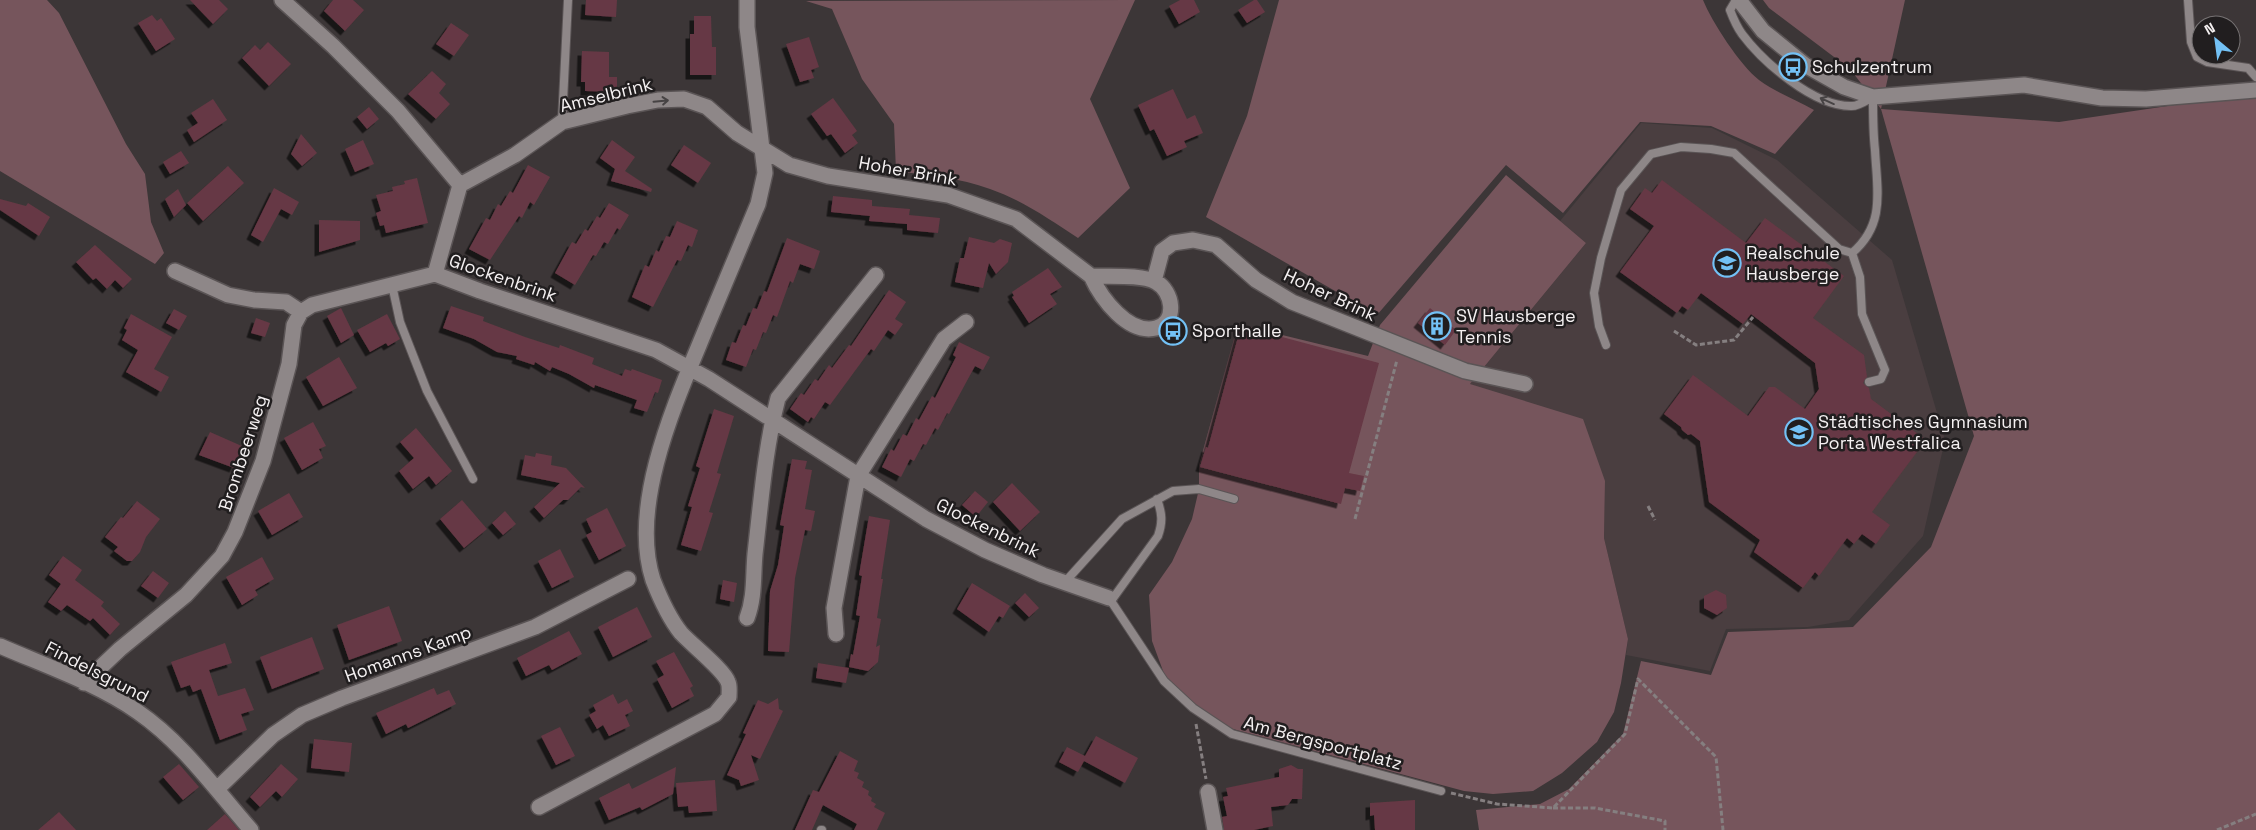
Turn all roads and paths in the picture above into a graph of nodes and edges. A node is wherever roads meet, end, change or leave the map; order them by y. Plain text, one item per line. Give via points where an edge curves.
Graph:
1 (282, 0) edge
2 (568, 0) edge
3 (747, 0) edge
4 (1737, 0) edge
5 (2188, 0) edge
6 (2256, 77) edge
7 (2256, 90) edge
8 (1873, 97) junction
9 (562, 122) junction
10 (763, 148) junction
11 (460, 185) junction
12 (1852, 253) junction
13 (175, 271) dead end
14 (434, 274) junction
15 (876, 275) dead end
16 (1091, 276) junction
17 (1154, 281) junction
18 (392, 285) junction
19 (301, 312) junction
20 (1753, 317) dead end
21 (966, 322) dead end
22 (1674, 331) dead end
23 (1606, 344) dead end
24 (1401, 347) junction
25 (690, 368) junction
26 (1869, 382) dead end
27 (1525, 384) dead end
28 (772, 421) junction
29 (858, 476) junction
30 (472, 479) dead end
31 (1157, 499) junction
32 (1234, 499) dead end
33 (1648, 506) dead end
34 (1355, 519) dead end
35 (1655, 520) dead end
36 (628, 578) dead end
37 (1065, 582) junction
38 (1110, 600) junction
39 (747, 618) dead end
40 (836, 634) dead end
41 (0, 646) edge
42 (84, 683) junction
43 (1193, 708) junction
44 (217, 789) junction
45 (1442, 791) joint
46 (1208, 792) joint
47 (540, 807) dead end
48 (1553, 808) junction
49 (2256, 814) edge
50 (251, 830) edge
51 (1215, 830) edge
52 (1665, 830) edge
53 (1723, 830) edge
54 (2218, 830) edge

1 - 11 street via 398,111
2 - 9 lane
3 - 10 street via 747,27
4 - 8 street via 1762,31 1805,65 1844,87
8 -> 4 lane via 1854,106 1834,104 1799,88 1762,58 1740,32 1730,10
5 - 6 lane via 2192,42 2197,57 2207,62 2248,68
7 - 8 street via 2146,99 2111,98 2024,85
8 - 12 lane via 1879,205 1864,243
9 -> 10 street, Amselbrink via 658,100 684,99 707,107 737,133
9 - 11 street, Amselbrink via 516,155
10 - 16 street, Hoher Brink via 789,165 808,171 948,195 1016,219
10 - 25 street via 765,173 758,204
11 - 14 street, Glockenbrink
12 - 23 lane via 1839,249 1734,153 1681,147 1651,154 1621,190 1601,258 1594,293 1599,326
12 - 26 lane via 1860,277 1862,314 1885,370 1881,379
13 - 19 street via 228,296 286,302
14 - 18 street
14 - 25 street, Glockenbrink via 656,350
15 - 28 street via 778,398
16 - 17 street
16 - 17 street, Hoher Brink via 1097,290 1115,310 1131,324 1145,329 1157,328 1170,314 1166,288
17 - 24 street, Hoher Brink via 1162,251 1172,243 1194,240 1216,245 1256,280 1292,302
18 - 19 street via 312,305
18 - 30 lane via 400,322 427,391
19 - 42 street, Brombeerweg via 294,325 287,372 263,461 236,532 222,556 186,595
20 - 22 path via 1734,340 1696,345
21 - 29 street via 944,339
24 - 27 street, Hoher Brink via 1465,371
24 - 34 path
25 - 28 street, Glockenbrink
25 - 47 street via 668,424 650,492 650,569 659,598 680,632 723,673 729,683 729,697 715,714
28 - 29 street, Glockenbrink
28 - 39 street via 752,604
29 - 37 street, Glockenbrink via 968,541
29 - 40 street via 834,608
31 - 32 lane via 1173,491 1200,489
31 - 37 lane via 1122,519
31 - 38 lane via 1162,514 1158,536
33 - 35 path
36 - 44 street, Homanns Kamp via 535,627 302,715 273,735
37 - 38 street, Glockenbrink
38 - 43 lane, Am Bergsportplatz via 1164,681
41 - 42 street, Findelsgrund
42 - 44 street, Findelsgrund via 137,711 194,763
43 - 45 lane, Am Bergsportplatz via 1232,734
43 - 46 path
44 - 50 street, Findelsgrund
45 - 48 path via 1497,804
46 - 51 street
48 - 52 path via 1595,808 1665,821
48 - 53 path via 1625,734 1638,679 1716,757
49 - 54 path

